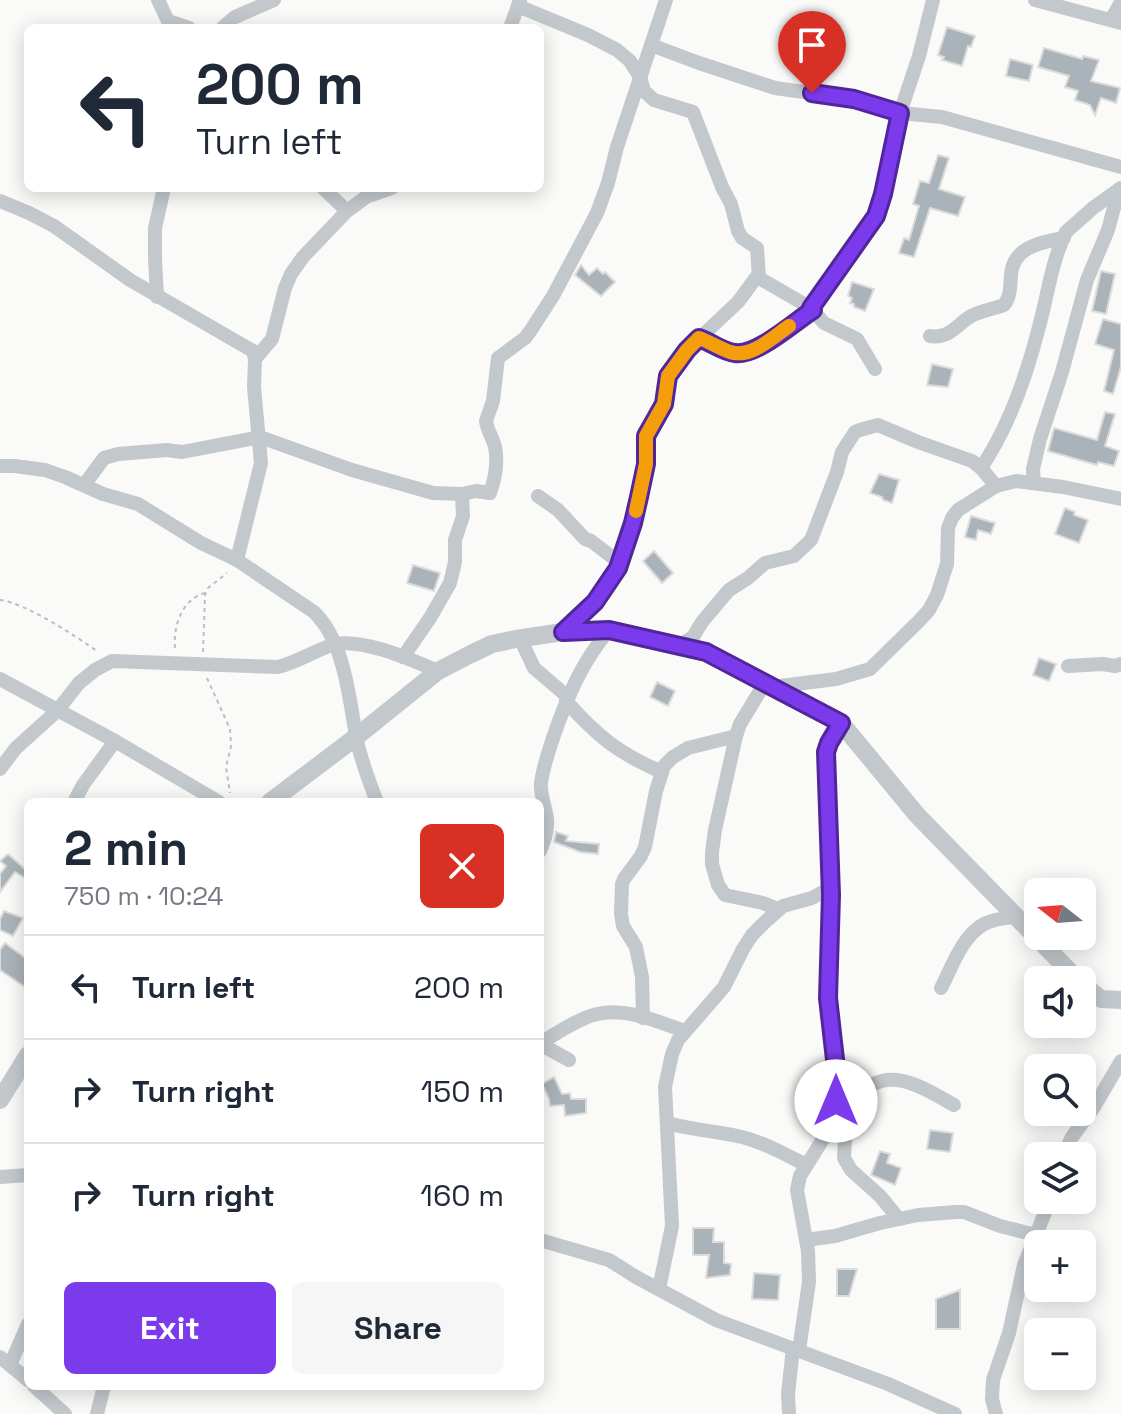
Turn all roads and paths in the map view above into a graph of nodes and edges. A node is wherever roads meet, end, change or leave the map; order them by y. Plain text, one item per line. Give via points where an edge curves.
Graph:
1 (158, 0) edge
2 (274, 0) edge
3 (666, 0) edge
4 (933, 0) edge
5 (1035, 0) edge
6 (518, 2) edge
7 (1121, 2) edge
8 (1116, 22) edge
9 (177, 24) edge
10 (227, 24) edge
11 (511, 24) edge
12 (651, 45) junction
13 (640, 77) junction
14 (900, 113) junction
15 (1121, 167) edge
16 (1120, 189) edge
17 (163, 192) edge
18 (327, 192) edge
19 (380, 192) edge
20 (0, 201) edge
21 (347, 211) junction
22 (1064, 238) junction
23 (758, 275) junction
24 (157, 297) junction
25 (812, 309) junction
26 (930, 336) dead end
27 (699, 338) junction
28 (255, 359) junction
29 (875, 369) dead end
30 (260, 437) junction
31 (0, 466) edge
32 (981, 468) junction
33 (1034, 483) junction
34 (84, 485) junction
35 (996, 486) junction
36 (462, 494) junction
37 (538, 496) dead end
38 (1121, 499) edge
39 (240, 562) junction
40 (620, 563) junction
41 (205, 593) junction
42 (0, 600) edge
43 (609, 630) junction
44 (563, 632) junction
45 (520, 638) junction
46 (336, 644) junction
47 (679, 646) junction
48 (403, 657) junction
49 (112, 661) junction
50 (161, 663) junction
51 (1121, 664) edge
52 (203, 665) junction
53 (1068, 666) dead end
54 (438, 671) junction
55 (0, 679) edge
56 (768, 685) junction
57 (567, 699) junction
58 (57, 711) junction
59 (841, 723) junction
60 (736, 736) junction
61 (356, 737) junction
62 (115, 741) junction
63 (0, 769) edge
64 (662, 772) junction
65 (76, 798) edge
66 (212, 798) edge
67 (230, 798) edge
68 (275, 798) edge
69 (376, 798) edge
70 (543, 798) edge
71 (544, 802) edge
72 (544, 840) edge
73 (830, 888) junction
74 (778, 909) junction
75 (1015, 917) junction
76 (1064, 966) edge
77 (941, 988) dead end
78 (1096, 995) edge
79 (1121, 1000) edge
80 (643, 1018) junction
81 (685, 1031) junction
82 (544, 1042) edge
83 (544, 1046) edge
84 (569, 1060) dead end
85 (24, 1061) edge
86 (1121, 1061) edge
87 (1117, 1074) edge
88 (853, 1094) junction
89 (0, 1100) edge
90 (836, 1101) junction
91 (954, 1105) dead end
92 (667, 1123) junction
93 (1070, 1142) edge
94 (806, 1165) junction
95 (24, 1175) edge
96 (0, 1177) edge
97 (899, 1219) junction
98 (1024, 1232) edge
99 (806, 1240) junction
100 (544, 1241) edge
101 (1024, 1265) edge
102 (659, 1289) junction
103 (24, 1330) edge
104 (796, 1349) junction
105 (5, 1361) edge
106 (24, 1377) edge
107 (38, 1390) edge
108 (103, 1390) edge
109 (65, 1414) edge
110 (97, 1414) edge
111 (789, 1414) edge
112 (955, 1414) edge
113 (996, 1414) edge

1 - 9 street via 168,21
2 - 10 street
3 - 12 street
4 - 14 street
5 - 8 street
6 - 11 street
6 - 13 street via 617,50
7 - 8 street
12 - 13 street
12 - 14 street via 775,88 854,99
13 - 23 street via 649,97 695,114 738,231 758,250
13 - 36 street via 597,213 531,330 498,358 486,421 495,452 491,492
14 - 15 street via 942,117
14 - 25 street via 876,216
16 - 22 street via 1077,221
16 - 33 street via 1040,439
17 - 24 street via 155,228
18 - 21 street
19 - 21 street
20 - 24 street via 54,226
21 - 28 street via 291,274 272,339
22 - 26 street via 1021,253 1014,261 1004,305 974,314 947,335
22 - 32 street via 1024,376
23 - 25 street
23 - 27 street
24 - 28 street via 251,349
25 - 27 street via 747,352 734,353
25 - 29 street via 824,323 857,339
27 - 40 street via 668,376 664,404 646,436 646,464
28 - 30 street
30 - 34 street via 182,452 118,454 104,458
30 - 36 street via 386,481
30 - 39 street via 261,463
31 - 34 street via 45,470
32 - 35 street
32 - 47 street via 878,425 855,432 842,452 811,540 794,556 765,563 729,590 693,637
33 - 35 street
33 - 38 street
34 - 39 street via 138,504
35 - 56 street via 952,518 947,564 933,602 870,669 836,679
36 - 48 street via 450,583
37 - 40 street
39 - 41 path
39 - 46 street via 314,612
40 - 44 street via 595,602
41 - 50 path via 187,602 173,651
41 - 52 path
42 - 49 path via 74,635
43 - 44 street
43 - 47 street
43 - 57 street via 591,651
44 - 45 street
45 - 54 street via 492,644
45 - 57 street via 534,668
46 - 48 street
46 - 52 street via 278,667
46 - 61 street
47 - 56 street via 706,652
48 - 54 street
49 - 50 street
49 - 58 street via 88,675
50 - 52 street
51 - 53 street
52 - 67 path via 230,729 226,767
54 - 61 street
55 - 58 street
56 - 59 street
56 - 60 street
57 - 64 street via 622,753
57 - 70 street via 548,755
58 - 62 street
58 - 63 street
59 - 73 street via 826,752
59 - 75 street via 917,815
60 - 64 street via 688,748
60 - 74 street via 715,830 714,872 725,895
61 - 68 street
61 - 69 street
62 - 65 street
62 - 66 street
64 - 80 street via 645,847 620,891 623,926 639,958
71 - 72 street
73 - 74 street
73 - 90 street via 828,998
74 - 81 street via 752,935 724,987
75 - 76 street
75 - 77 street via 976,929
78 - 79 street
80 - 81 street
80 - 82 street via 596,1014
81 - 92 street via 668,1066
83 - 84 street
85 - 89 street
86 - 87 street
87 - 93 street
88 - 90 street
88 - 91 street via 891,1080
88 - 97 street via 856,1106 844,1158
90 - 94 street via 828,1131
92 - 94 street via 751,1140
92 - 102 street via 672,1226
94 - 99 street via 797,1190
95 - 96 street
97 - 98 street via 964,1212
97 - 99 street
99 - 104 street via 809,1282
100 - 102 street via 609,1260
101 - 113 street via 993,1380
102 - 104 street via 716,1320
103 - 105 street
104 - 111 street
104 - 112 street
105 - 106 street
107 - 109 street
108 - 110 street

